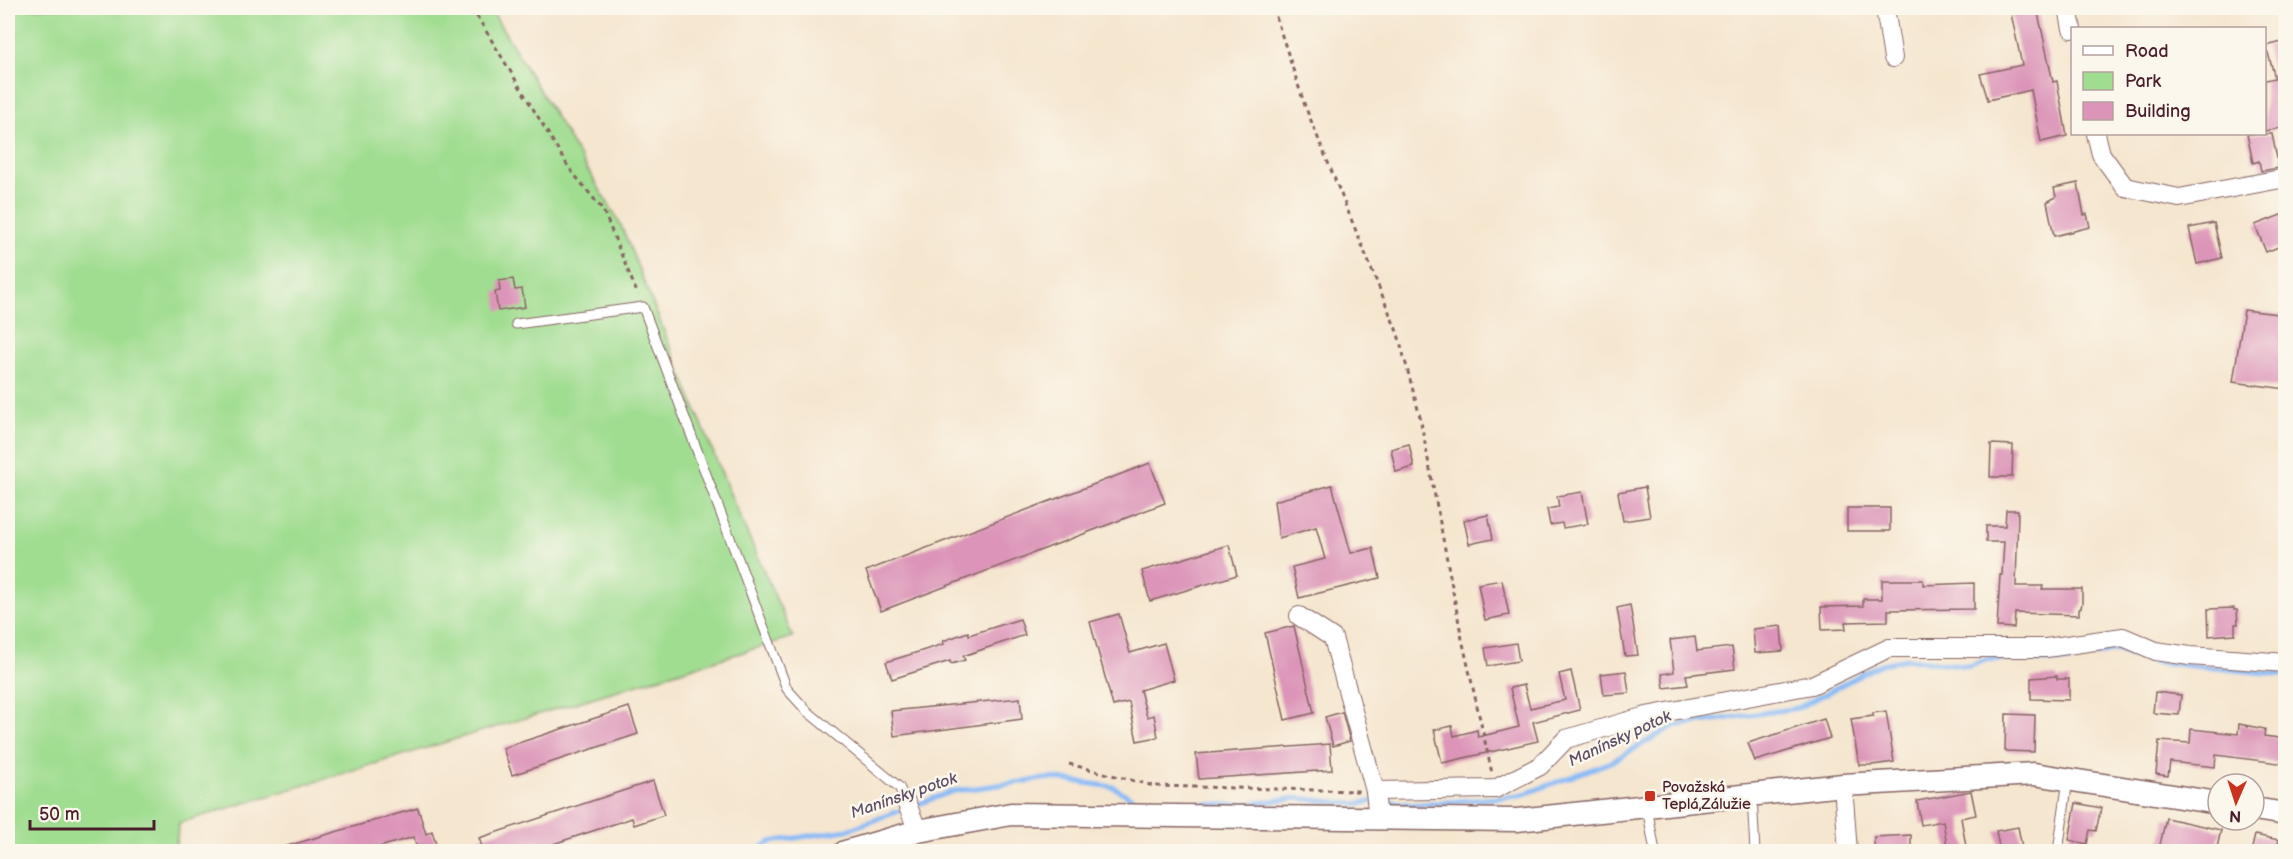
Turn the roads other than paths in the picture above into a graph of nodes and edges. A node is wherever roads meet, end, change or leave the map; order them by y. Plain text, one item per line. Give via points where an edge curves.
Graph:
1 (1885, 8) edge
2 (2068, 8) edge
3 (2073, 27) edge
4 (1893, 58) dead end
5 (2096, 135) edge
6 (2286, 178) edge
7 (516, 324) dead end
8 (1299, 616) dead end
9 (2286, 663) edge
10 (2068, 779) junction
11 (1843, 785) junction
12 (1375, 791) junction
13 (1752, 795) junction
14 (2206, 801) edge
15 (1647, 806) junction
16 (2266, 811) edge
17 (2286, 814) edge
18 (912, 815) junction
19 (1378, 819) junction
20 (844, 852) edge
21 (1655, 852) edge
22 (1755, 852) edge
23 (1848, 852) edge
24 (2058, 852) edge

1 - 4 street
2 - 3 street
5 - 6 street via 2101,154 2125,187 2179,198
7 - 18 lane via 643,308 787,689 807,711 899,787
8 - 12 street via 1333,638
9 - 12 street via 2190,657 2156,651 2123,637 2046,648 1889,648 1812,685 1646,716 1566,739 1540,766 1496,789
10 - 11 street via 2034,774
10 - 14 street
10 - 24 lane
11 - 13 street
11 - 23 street
12 - 19 street
13 - 15 street
13 - 22 lane
15 - 19 street via 1517,820
15 - 21 lane
16 - 17 street
18 - 19 street
18 - 20 street

